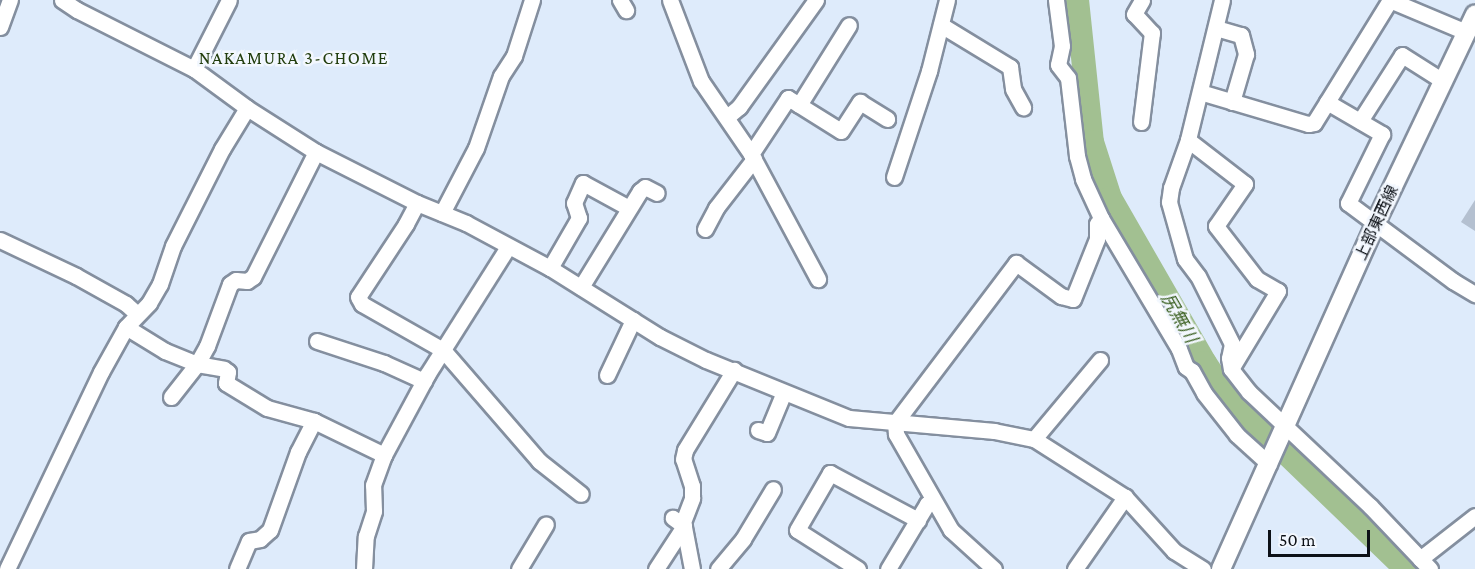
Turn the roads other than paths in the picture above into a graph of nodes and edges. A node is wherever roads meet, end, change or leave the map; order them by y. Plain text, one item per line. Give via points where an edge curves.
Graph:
1 (10, 0) edge
2 (62, 0) edge
3 (230, 0) edge
4 (532, 0) edge
5 (670, 0) edge
6 (816, 0) edge
7 (947, 0) edge
8 (1056, 0) edge
9 (1142, 0) edge
10 (1222, 0) edge
11 (1475, 14) edge
12 (849, 25) dead end
13 (941, 25) junction
14 (0, 27) edge
15 (1216, 28) junction
16 (1466, 32) junction
17 (194, 69) junction
18 (1443, 81) junction
19 (1200, 92) junction
20 (1232, 102) junction
21 (1327, 102) junction
22 (799, 105) junction
23 (1023, 107) dead end
24 (247, 108) junction
25 (727, 117) junction
26 (887, 119) dead end
27 (1360, 121) junction
28 (1141, 122) dead end
29 (1188, 140) junction
30 (316, 152) junction
31 (752, 157) junction
32 (894, 177) dead end
33 (657, 193) dead end
34 (417, 203) junction
35 (629, 208) junction
36 (442, 213) junction
37 (1101, 218) junction
38 (1376, 222) junction
39 (705, 229) dead end
40 (0, 240) edge
41 (508, 247) junction
42 (550, 268) junction
43 (819, 279) dead end
44 (581, 287) junction
45 (1475, 294) edge
46 (137, 314) junction
47 (633, 320) junction
48 (126, 327) junction
49 (317, 340) dead end
50 (443, 350) junction
51 (1100, 360) dead end
52 (197, 364) junction
53 (1231, 369) junction
54 (734, 370) junction
55 (607, 375) dead end
56 (424, 381) junction
57 (784, 392) junction
58 (171, 397) dead end
59 (314, 422) junction
60 (895, 423) junction
61 (1285, 429) junction
62 (758, 430) dead end
63 (1034, 439) junction
64 (384, 455) junction
65 (1270, 462) junction
66 (773, 489) dead end
67 (581, 494) dead end
68 (1125, 497) junction
69 (933, 501) junction
70 (1475, 516) edge
71 (918, 520) junction
72 (678, 522) junction
73 (546, 524) dead end
74 (1425, 564) edge
75 (7, 569) edge
76 (237, 569) edge
77 (364, 569) edge
78 (519, 569) edge
79 (656, 569) edge
80 (692, 569) edge
81 (718, 569) edge
82 (858, 569) edge
83 (888, 569) edge
84 (994, 569) edge
85 (1075, 569) edge
86 (1203, 569) edge
87 (1221, 569) edge

1 - 14 street
2 - 17 street
3 - 17 street
4 - 36 street via 476,148
5 - 25 street via 701,81
6 - 25 street via 739,107
7 - 13 street
8 - 37 street via 1062,46 1058,65 1068,78 1083,178
9 - 28 street via 1134,14 1152,33
10 - 15 street
11 - 16 street, 上部東西線
12 - 22 street
13 - 23 street via 1010,67 1013,89
13 - 32 street
15 - 19 street
15 - 20 street via 1241,35 1246,54
16 - 18 street, 上部東西線
16 - 21 street via 1390,0
17 - 24 street
18 - 27 street via 1402,55
18 - 38 street, 上部東西線
19 - 20 street
19 - 29 street
20 - 21 street via 1308,124 1314,123
21 - 27 street
22 - 26 street via 841,131 860,102
22 - 31 street via 788,98
24 - 30 street
24 - 46 street via 173,246 160,284
25 - 31 street
27 - 38 street via 1382,134 1348,203
29 - 53 street via 1169,202 1185,259 1198,276 1232,344
29 - 53 street via 1245,184 1216,226 1257,279 1278,291
30 - 34 street
30 - 52 street via 253,277 231,284
31 - 39 street
31 - 43 street
33 - 35 street via 645,187
34 - 36 street
34 - 50 street via 358,297 362,304
35 - 42 street via 583,183 574,202 579,218
35 - 44 street
36 - 41 street
37 - 60 street via 1097,239 1073,299 1061,296 1016,263
37 - 65 street via 1204,393 1237,435
38 - 45 street
38 - 61 street, 上部東西線
40 - 46 street via 76,276
41 - 42 street
41 - 50 street
42 - 44 street
44 - 47 street
46 - 48 street
47 - 54 street via 688,351
47 - 55 street
48 - 52 street via 165,351
48 - 75 street
49 - 56 street
50 - 56 street
50 - 67 street via 539,461
51 - 63 street
52 - 58 street
52 - 59 street via 224,369 228,372 226,383 267,408
53 - 61 street
54 - 57 street
54 - 72 street via 685,450 683,459 692,498
56 - 64 street
57 - 60 street via 849,418
57 - 62 street via 767,434
59 - 64 street
59 - 76 street via 298,452 270,530 260,539 249,541
60 - 63 street via 994,431
60 - 69 street via 896,434
61 - 65 street, 上部東西線
61 - 74 street
63 - 68 street
64 - 77 street via 373,485 374,511 366,536
65 - 87 street
66 - 81 street via 743,539
68 - 85 street
68 - 86 street via 1174,551
69 - 71 street
69 - 84 street via 951,530
70 - 74 street
71 - 82 street via 830,473 796,530
71 - 83 street
72 - 79 street
72 - 80 street
73 - 78 street

